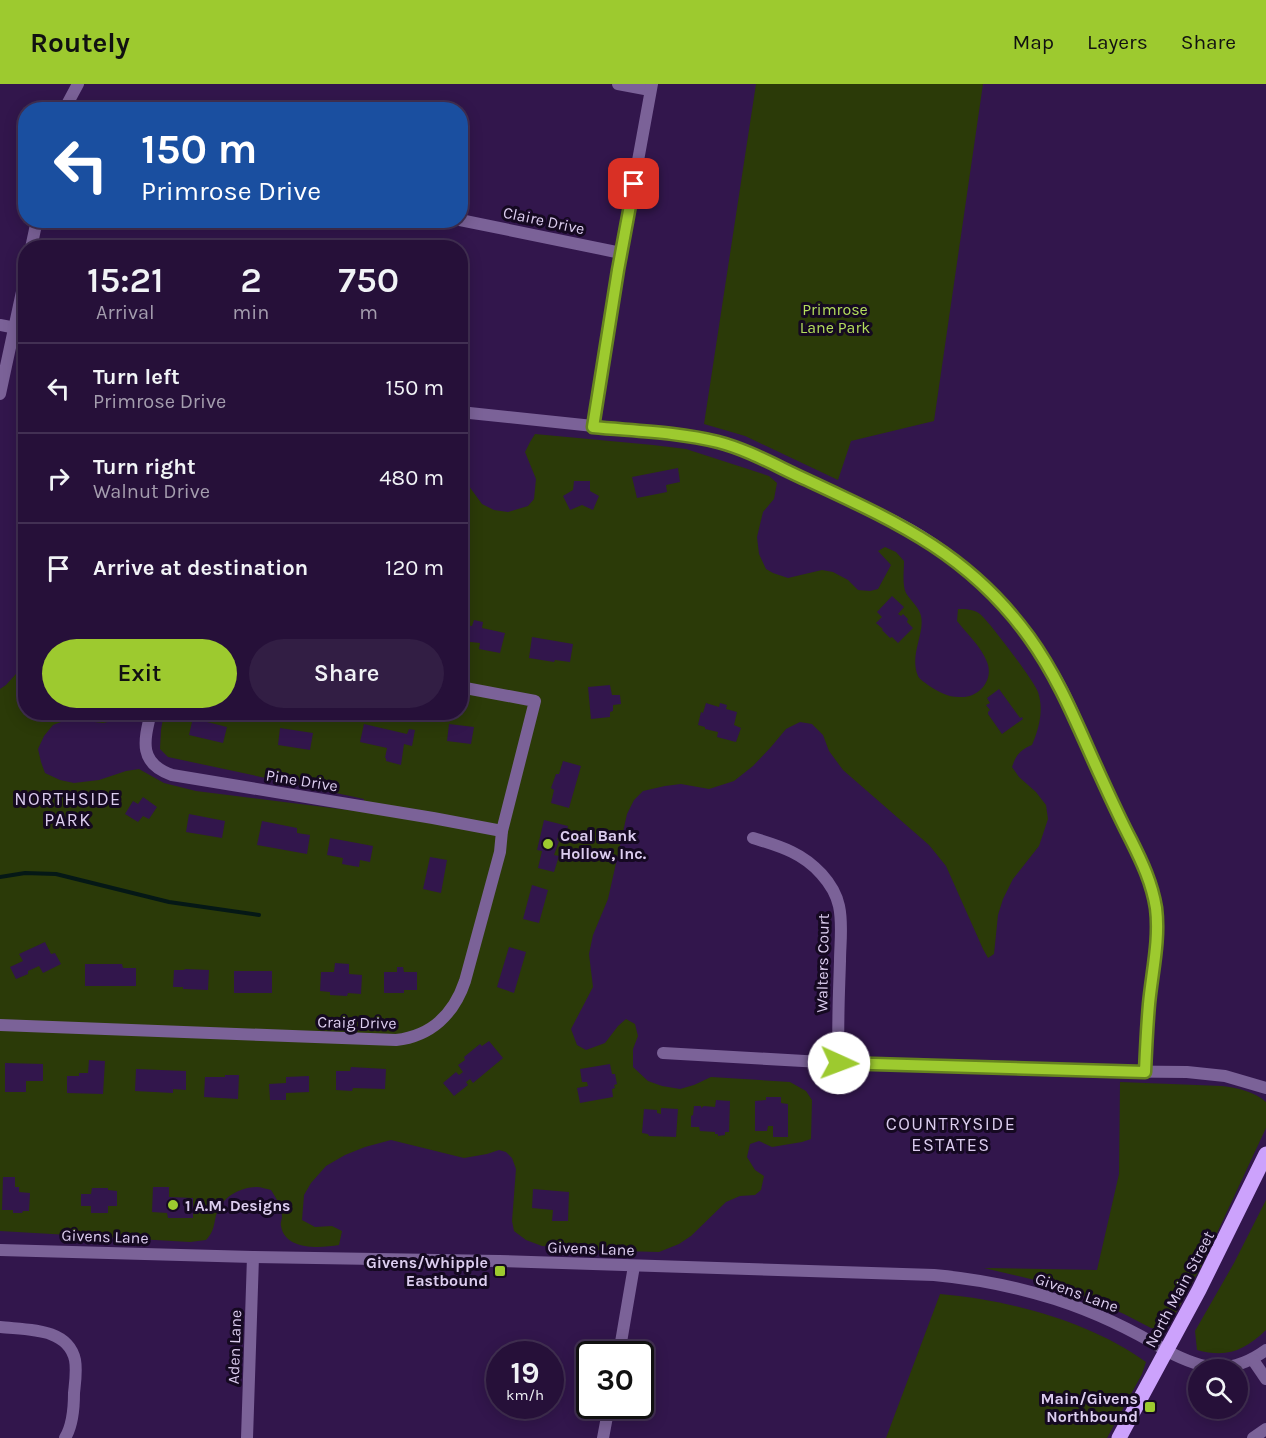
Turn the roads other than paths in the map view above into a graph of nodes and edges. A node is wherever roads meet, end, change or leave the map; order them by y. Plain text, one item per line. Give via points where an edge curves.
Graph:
1 (78, 84) edge
2 (618, 84) edge
3 (651, 87) edge
4 (68, 102) edge
5 (468, 222) edge
6 (621, 253) junction
7 (0, 325) edge
8 (18, 329) edge
9 (18, 336) edge
10 (0, 394) edge
11 (468, 413) edge
12 (593, 427) junction
13 (468, 688) edge
14 (149, 720) edge
15 (502, 831) junction
16 (753, 838) dead end
17 (0, 1025) edge
18 (663, 1053) dead end
19 (839, 1063) junction
20 (1145, 1072) junction
21 (1266, 1088) edge
22 (1266, 1154) edge
23 (0, 1250) edge
24 (253, 1257) junction
25 (634, 1266) junction
26 (0, 1328) edge
27 (621, 1341) edge
28 (1266, 1350) edge
29 (1167, 1351) junction
30 (1253, 1360) junction
31 (1266, 1379) edge
32 (607, 1419) edge
33 (1266, 1429) edge
34 (65, 1438) edge
35 (247, 1438) edge
36 (603, 1438) edge
37 (1119, 1438) edge
38 (1253, 1438) edge

1 - 4 street
2 - 3 street
3 - 6 street
5 - 6 street, Claire Drive
6 - 12 street
7 - 8 street
9 - 10 street
11 - 12 street
12 - 20 street via 703,438 745,451 920,536 975,576 1011,614 1062,691 1152,885 1157,941
13 - 15 street, Craig Drive via 535,700
14 - 15 street, Pine Drive via 145,736 147,753 158,768 172,775
15 - 17 street, Craig Drive via 501,852 462,990 442,1019 410,1038
16 - 19 street, Walters Court via 805,860 825,879 837,900 841,931
18 - 19 street
19 - 20 street
20 - 21 street via 1209,1073
22 - 29 main road, North Main Street
23 - 24 street, Givens Lane
24 - 25 street, Givens Lane
24 - 35 street, Aden Lane
25 - 27 street
25 - 29 street, Givens Lane via 934,1275 995,1283 1079,1307
26 - 34 street via 52,1334 71,1350 75,1362 74,1396
28 - 30 street
29 - 30 street, Givens Lane via 1207,1367 1222,1368
29 - 37 main road, North Main Street
30 - 31 street
32 - 36 street
33 - 38 street

